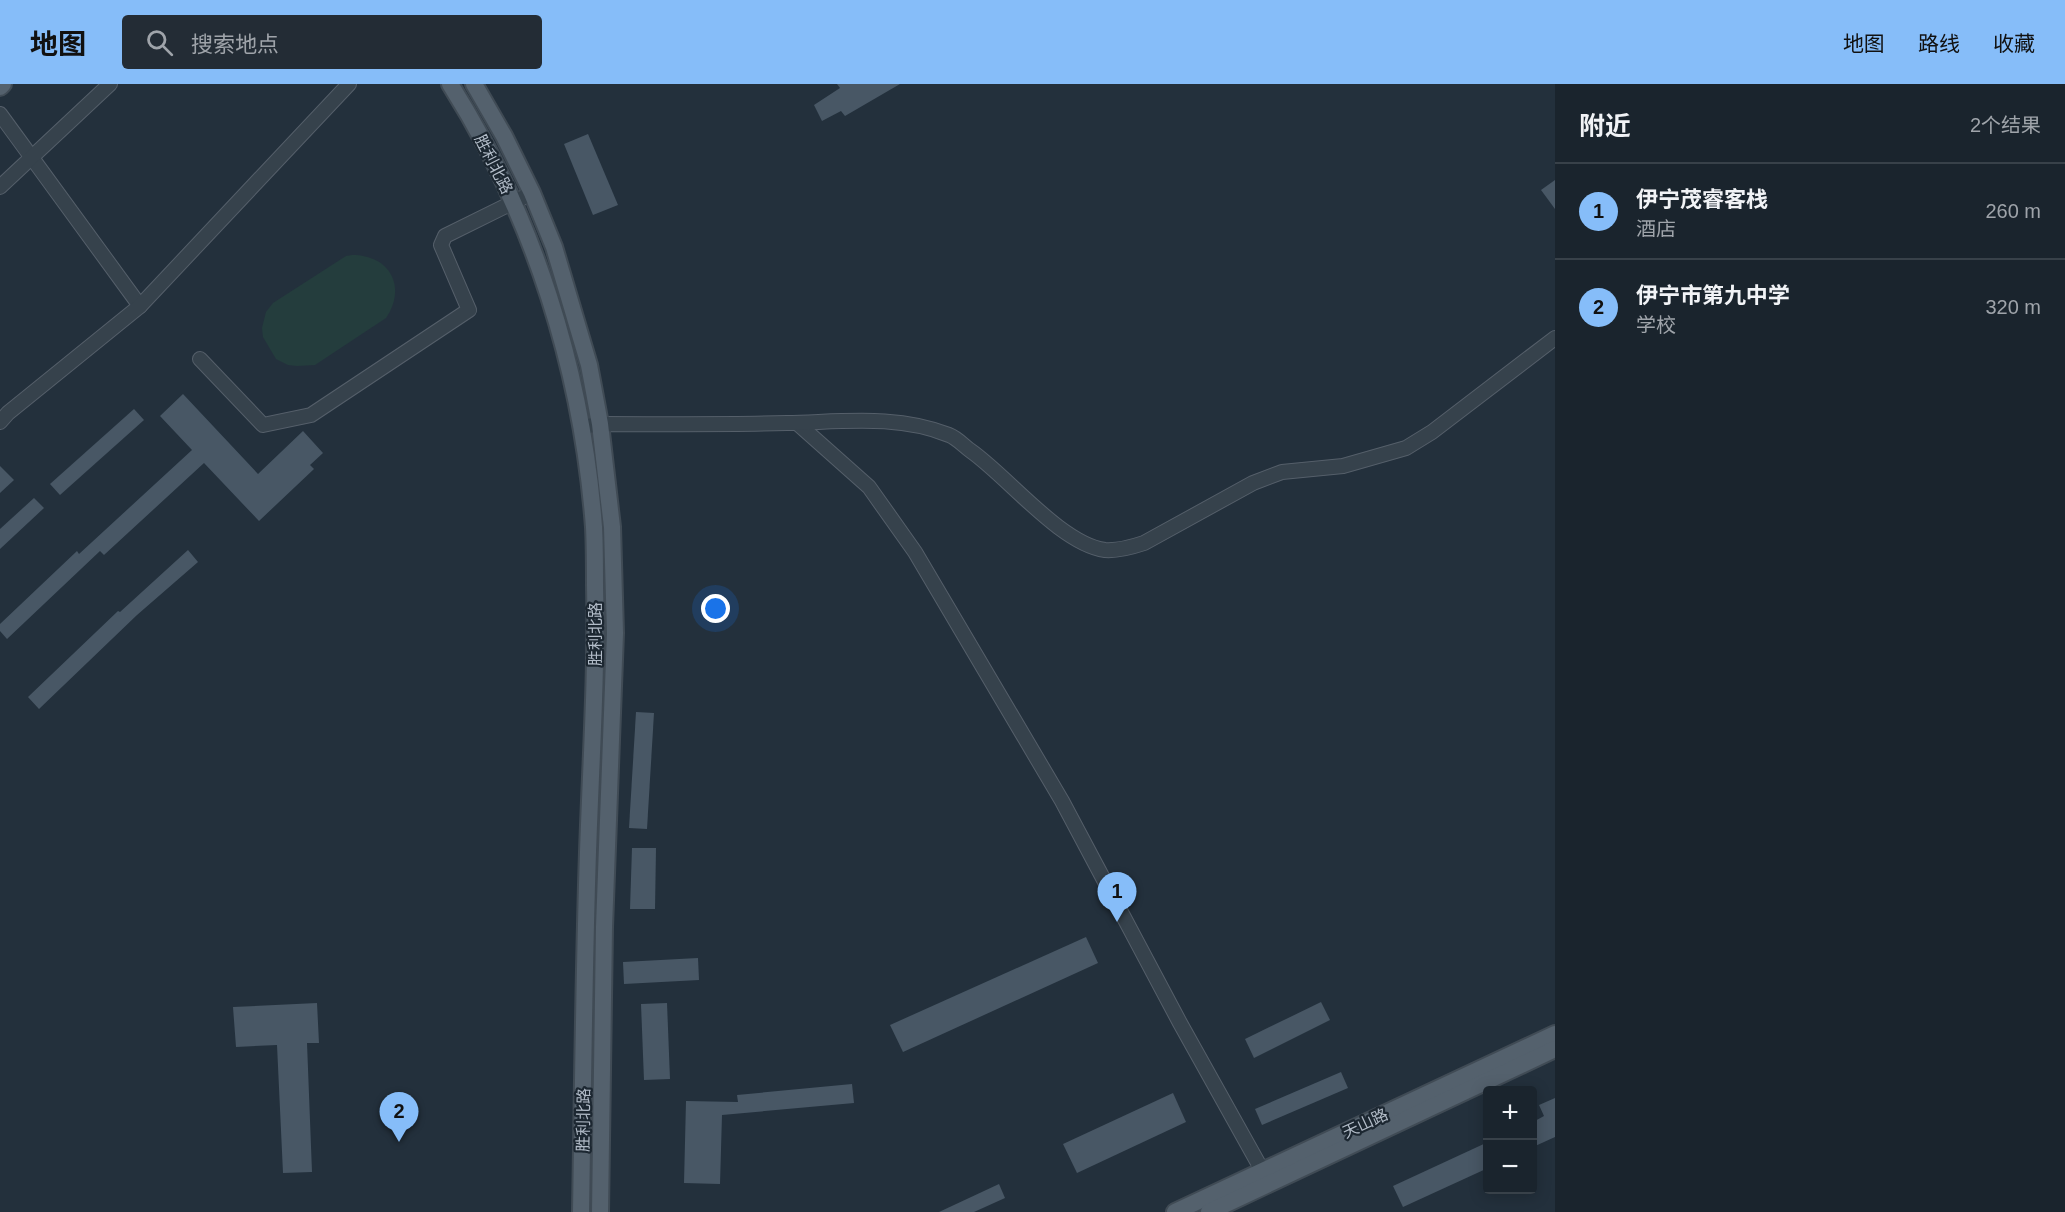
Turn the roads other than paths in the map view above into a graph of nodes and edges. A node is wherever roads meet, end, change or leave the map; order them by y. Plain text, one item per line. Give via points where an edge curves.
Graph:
1 (110, 84) edge
2 (349, 84) edge
3 (450, 84) edge
4 (474, 84) edge
5 (0, 114) edge
6 (32, 158) junction
7 (0, 187) edge
8 (532, 193) junction
9 (513, 203) junction
10 (140, 306) junction
11 (1555, 338) edge
12 (200, 359) dead end
13 (0, 422) edge
14 (797, 423) junction
15 (600, 424) junction
16 (582, 427) junction
17 (1552, 1046) edge
18 (1266, 1177) junction
19 (581, 1212) edge
20 (600, 1212) edge
21 (1175, 1212) edge
22 (1209, 1212) edge

1 - 6 street
2 - 10 street
3 - 9 main road, 胜利北路 via 486,144
4 - 8 main road, 胜利北路
5 - 6 street
6 - 7 street
6 - 10 street
8 - 9 street
8 - 15 main road, 胜利北路 via 554,247 589,365
9 - 12 street via 445,236 441,245 469,310 311,415 263,425
9 - 16 main road, 胜利北路 via 553,307
10 - 13 street
11 - 14 street via 1406,448 1343,466 1282,472 1125,549 1087,546 1058,527 980,457 950,436 873,419
14 - 15 street
14 - 18 street via 869,487 915,552 1062,801
15 - 16 street
15 - 20 main road, 胜利北路 via 612,527 615,633 604,927
16 - 19 main road, 胜利北路 via 594,527 596,632
17 - 18 main road, 天山路
18 - 21 main road, 天山路
18 - 22 main road, 天山路

